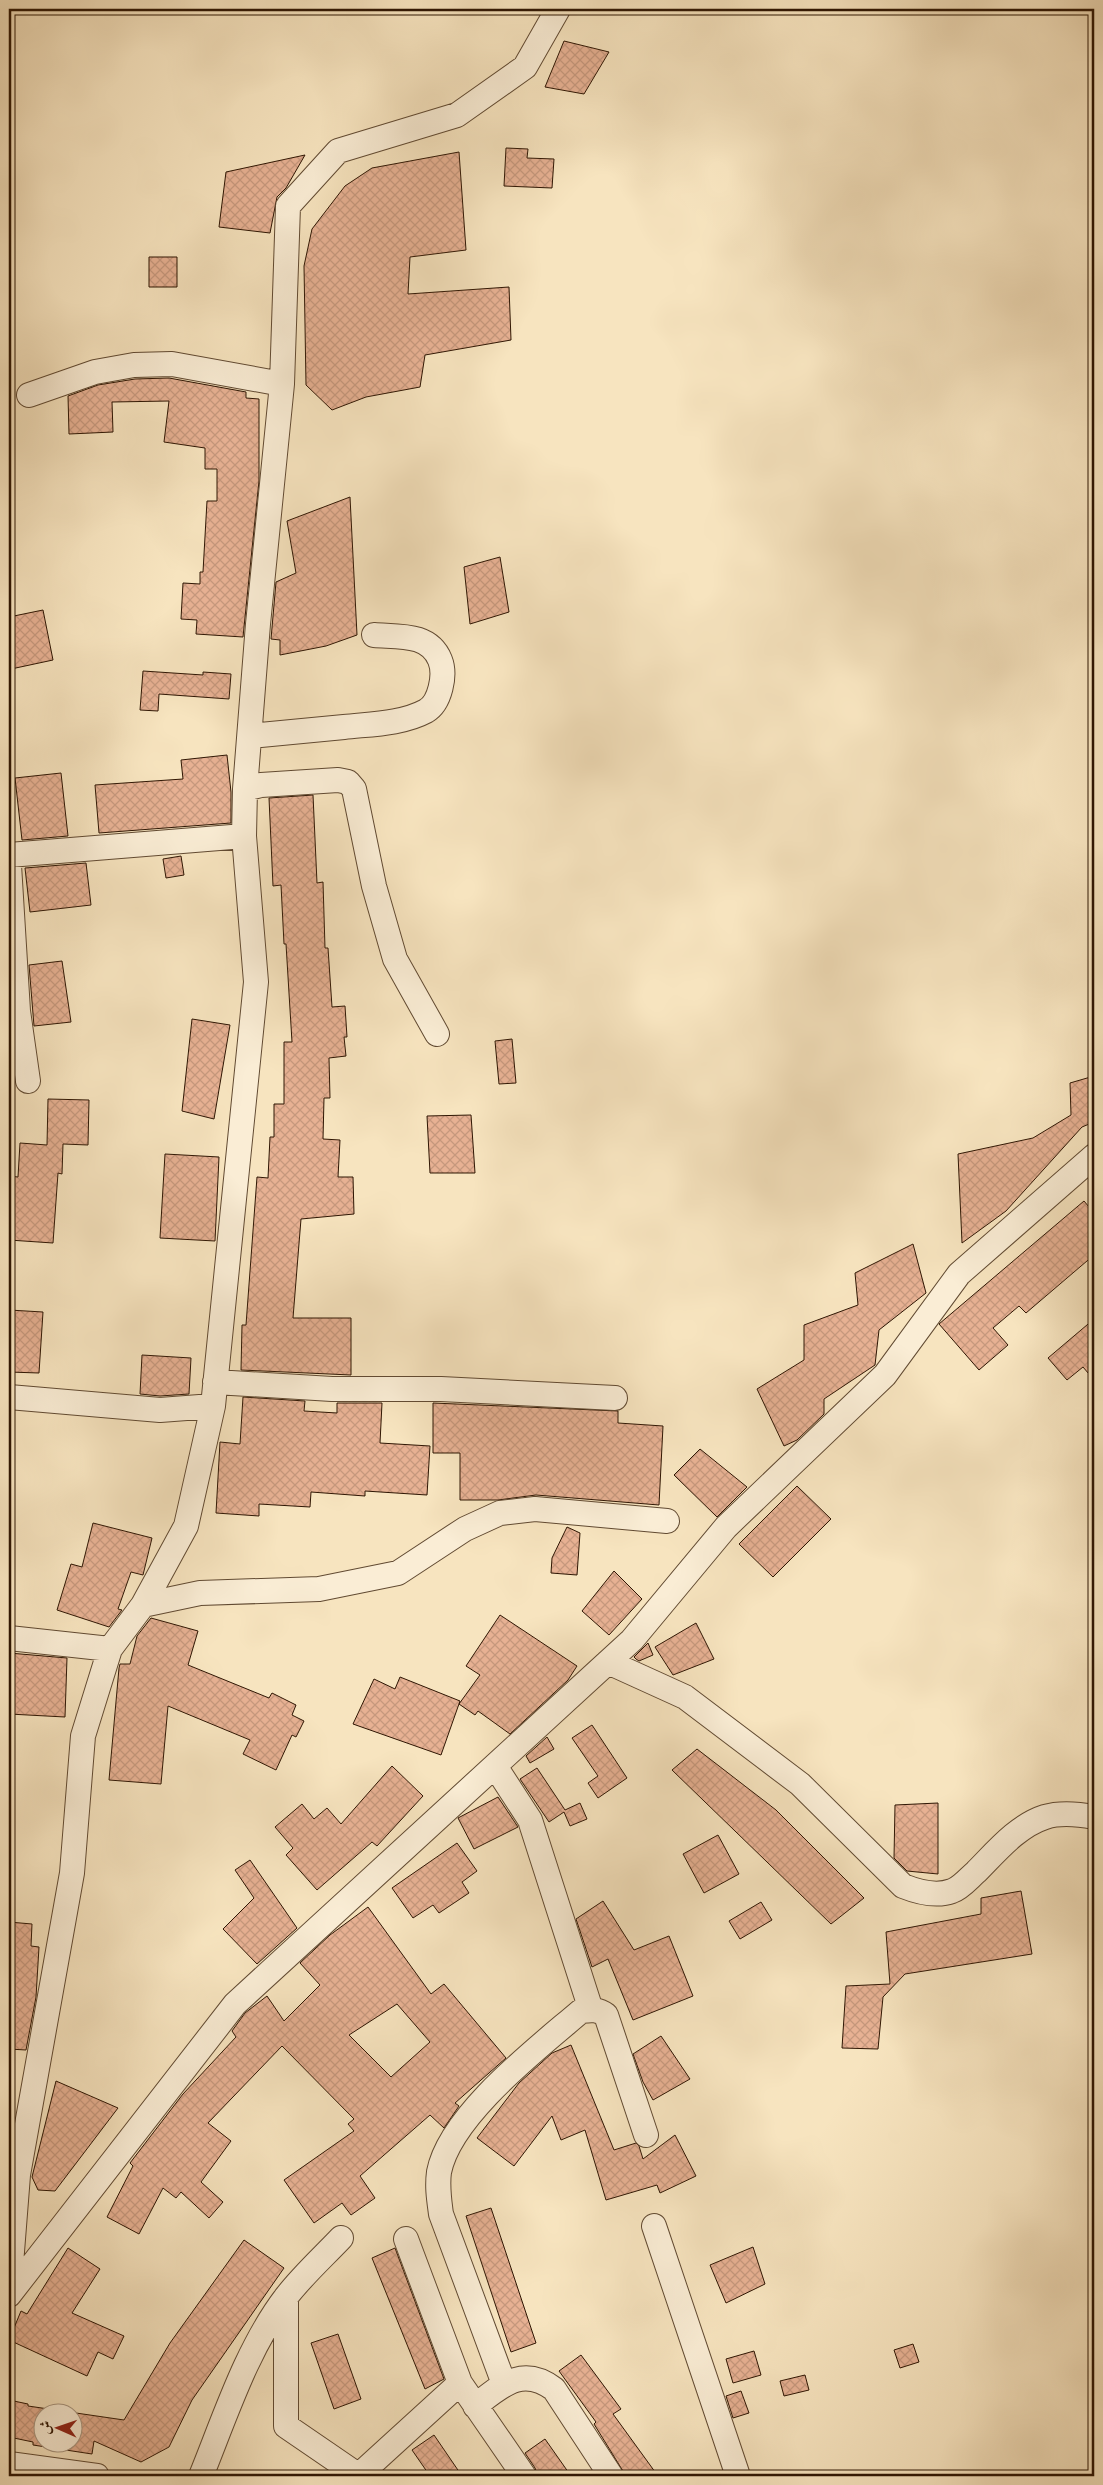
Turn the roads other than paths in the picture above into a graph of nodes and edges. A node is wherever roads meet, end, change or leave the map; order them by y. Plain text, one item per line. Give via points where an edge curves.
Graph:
1 (558, 9) edge
2 (282, 384) junction
3 (29, 395) dead end
4 (374, 635) dead end
5 (250, 736) junction
6 (245, 789) junction
7 (244, 836) junction
8 (9, 855) edge
9 (9, 865) edge
10 (438, 1034) dead end
11 (28, 1081) dead end
12 (1094, 1156) edge
13 (215, 1382) junction
14 (9, 1397) edge
15 (615, 1398) dead end
16 (213, 1406) junction
17 (667, 1521) dead end
18 (143, 1605) junction
19 (9, 1638) edge
20 (110, 1649) junction
21 (608, 1662) junction
22 (495, 1766) junction
23 (1094, 1817) edge
24 (590, 2010) junction
25 (646, 2135) dead end
26 (654, 2226) dead end
27 (341, 2238) dead end
28 (406, 2239) dead end
29 (9, 2290) edge
30 (9, 2295) edge
31 (286, 2297) junction
32 (460, 2383) junction
33 (504, 2384) junction
34 (475, 2406) junction
35 (9, 2464) edge
36 (98, 2476) edge
37 (201, 2476) edge
38 (359, 2476) edge
39 (524, 2476) edge
40 (611, 2476) edge
41 (738, 2476) edge

1 - 2 street via 525,67 457,115 338,151 288,206
2 - 3 street via 172,364 134,365 95,372
2 - 5 street
4 - 5 street via 422,639 434,648 441,662 442,678 438,696 428,710 413,717 385,722
5 - 6 street
6 - 7 street
6 - 10 street via 338,780 348,782 354,789 374,886 395,959
7 - 8 street
7 - 13 street via 256,982
9 - 11 street via 18,1011
12 - 21 street via 959,1274 885,1375 726,1527 632,1640
13 - 15 street
13 - 16 street
14 - 16 street via 160,1410
16 - 18 street via 186,1526
17 - 18 street via 535,1509 500,1513 465,1529 398,1573 319,1589 200,1593
18 - 20 street
19 - 20 street
20 - 29 street via 82,1736 72,1873 18,2175
21 - 22 street
21 - 23 street via 685,1697 800,1784 903,1886 918,1892 952,1891 1009,1839 1045,1817 1071,1813
22 - 24 street via 530,1820
22 - 30 street via 235,2004
24 - 25 street via 599,2010 609,2021
24 - 33 street via 581,2012 510,2070 462,2125 445,2152 440,2171 437,2192 442,2214
26 - 41 street
27 - 31 street
28 - 32 street
31 - 37 street via 244,2370
31 - 38 street via 286,2426
32 - 34 street
32 - 38 street
33 - 34 street
33 - 40 street via 532,2379 543,2381 554,2390
34 - 39 street
35 - 36 street

